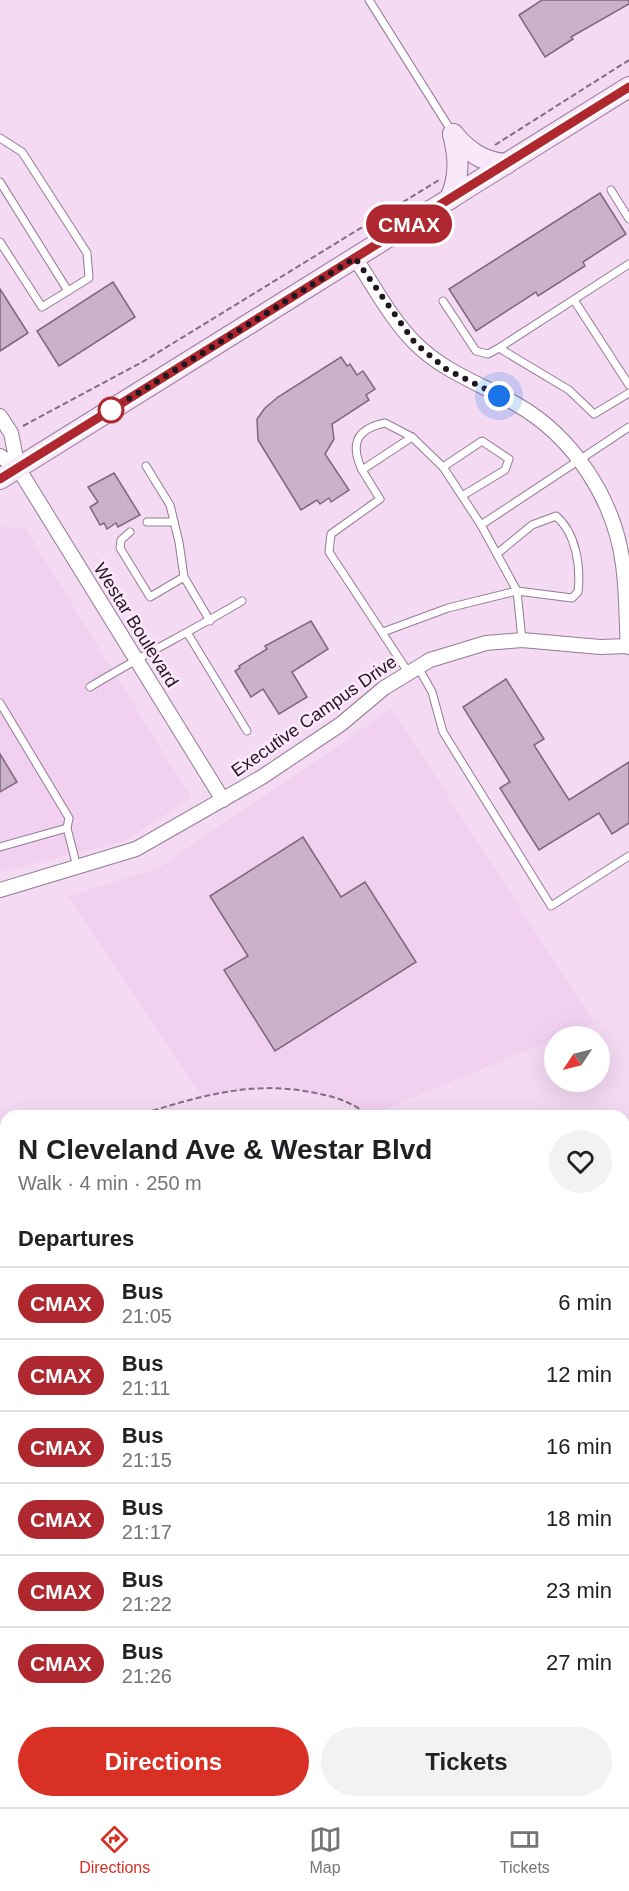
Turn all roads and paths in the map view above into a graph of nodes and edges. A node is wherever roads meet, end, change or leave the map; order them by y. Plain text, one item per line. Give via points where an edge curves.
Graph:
1 (369, 0) edge
2 (629, 60) edge
3 (629, 87) edge
4 (453, 134) junction
5 (0, 138) edge
6 (477, 156) junction
7 (506, 164) junction
8 (459, 167) junction
9 (0, 182) edge
10 (611, 190) dead end
11 (450, 199) junction
12 (629, 219) edge
13 (0, 242) edge
14 (355, 258) junction
15 (629, 264) edge
16 (69, 291) junction
17 (574, 300) junction
18 (443, 301) dead end
19 (499, 348) junction
20 (629, 386) edge
21 (629, 393) edge
22 (0, 416) edge
23 (629, 427) edge
24 (11, 433) junction
25 (412, 437) junction
26 (0, 456) edge
27 (579, 459) junction
28 (146, 466) dead end
29 (443, 467) junction
30 (18, 468) junction
31 (362, 470) junction
32 (0, 479) edge
33 (462, 496) junction
34 (147, 522) dead end
35 (174, 522) junction
36 (481, 525) junction
37 (130, 532) dead end
38 (625, 552) edge
39 (498, 553) junction
40 (184, 577) junction
41 (518, 591) junction
42 (242, 601) dead end
43 (210, 621) junction
44 (383, 632) junction
45 (188, 634) junction
46 (522, 640) junction
47 (629, 648) edge
48 (135, 658) junction
49 (413, 669) junction
50 (90, 687) dead end
51 (0, 703) edge
52 (247, 731) dead end
53 (223, 800) junction
54 (67, 828) junction
55 (0, 847) edge
56 (629, 856) edge
57 (77, 867) junction
58 (0, 890) edge
59 (155, 1110) edge
60 (362, 1110) edge

1 - 4 lane
2 - 6 path
3 - 7 main road
4 - 6 main road
4 - 8 main road
5 - 16 lane via 22,152 87,252 89,278
6 - 7 main road
7 - 11 main road
8 - 11 main road
8 - 24 path via 144,361
9 - 16 lane
10 - 12 lane
11 - 14 main road
13 - 16 lane via 42,307
14 - 27 street via 415,343 446,369 517,404 548,427
14 - 30 main road
15 - 17 lane
17 - 19 lane
17 - 20 lane
18 - 19 lane via 476,351 488,354
19 - 21 lane via 569,390 594,414
22 - 24 street, Westar Boulevard
23 - 27 lane
24 - 30 street, Westar Boulevard
25 - 29 lane
25 - 31 lane
25 - 31 lane via 385,423 367,428 356,444 355,455
26 - 30 street, Westar Boulevard
27 - 36 lane
27 - 38 street via 599,490
28 - 35 lane via 170,505
29 - 33 lane
29 - 33 lane via 482,441 508,459 505,470
30 - 32 main road
30 - 48 street, Westar Boulevard
31 - 44 lane via 380,500 331,534 329,552
33 - 36 lane
34 - 35 lane
35 - 40 lane
36 - 39 lane
37 - 40 lane via 121,540 120,548 150,597
38 - 47 street
39 - 41 lane
39 - 41 lane via 532,525 556,516 572,538 578,592 572,598
40 - 43 lane
41 - 44 lane via 448,608
41 - 46 lane
42 - 43 lane
43 - 45 lane
44 - 49 lane
45 - 48 lane
45 - 52 lane
46 - 47 street, Executive Campus Drive
46 - 49 street, Executive Campus Drive via 458,650
48 - 50 lane
48 - 53 street, Westar Boulevard
49 - 53 street, Executive Campus Drive via 303,750
49 - 56 lane via 432,692 442,732 551,906
51 - 54 lane via 69,818
53 - 57 street, Executive Campus Drive via 136,849
54 - 55 lane
54 - 57 lane
57 - 58 street, Executive Campus Drive
59 - 60 path via 223,1090 267,1086 338,1097

